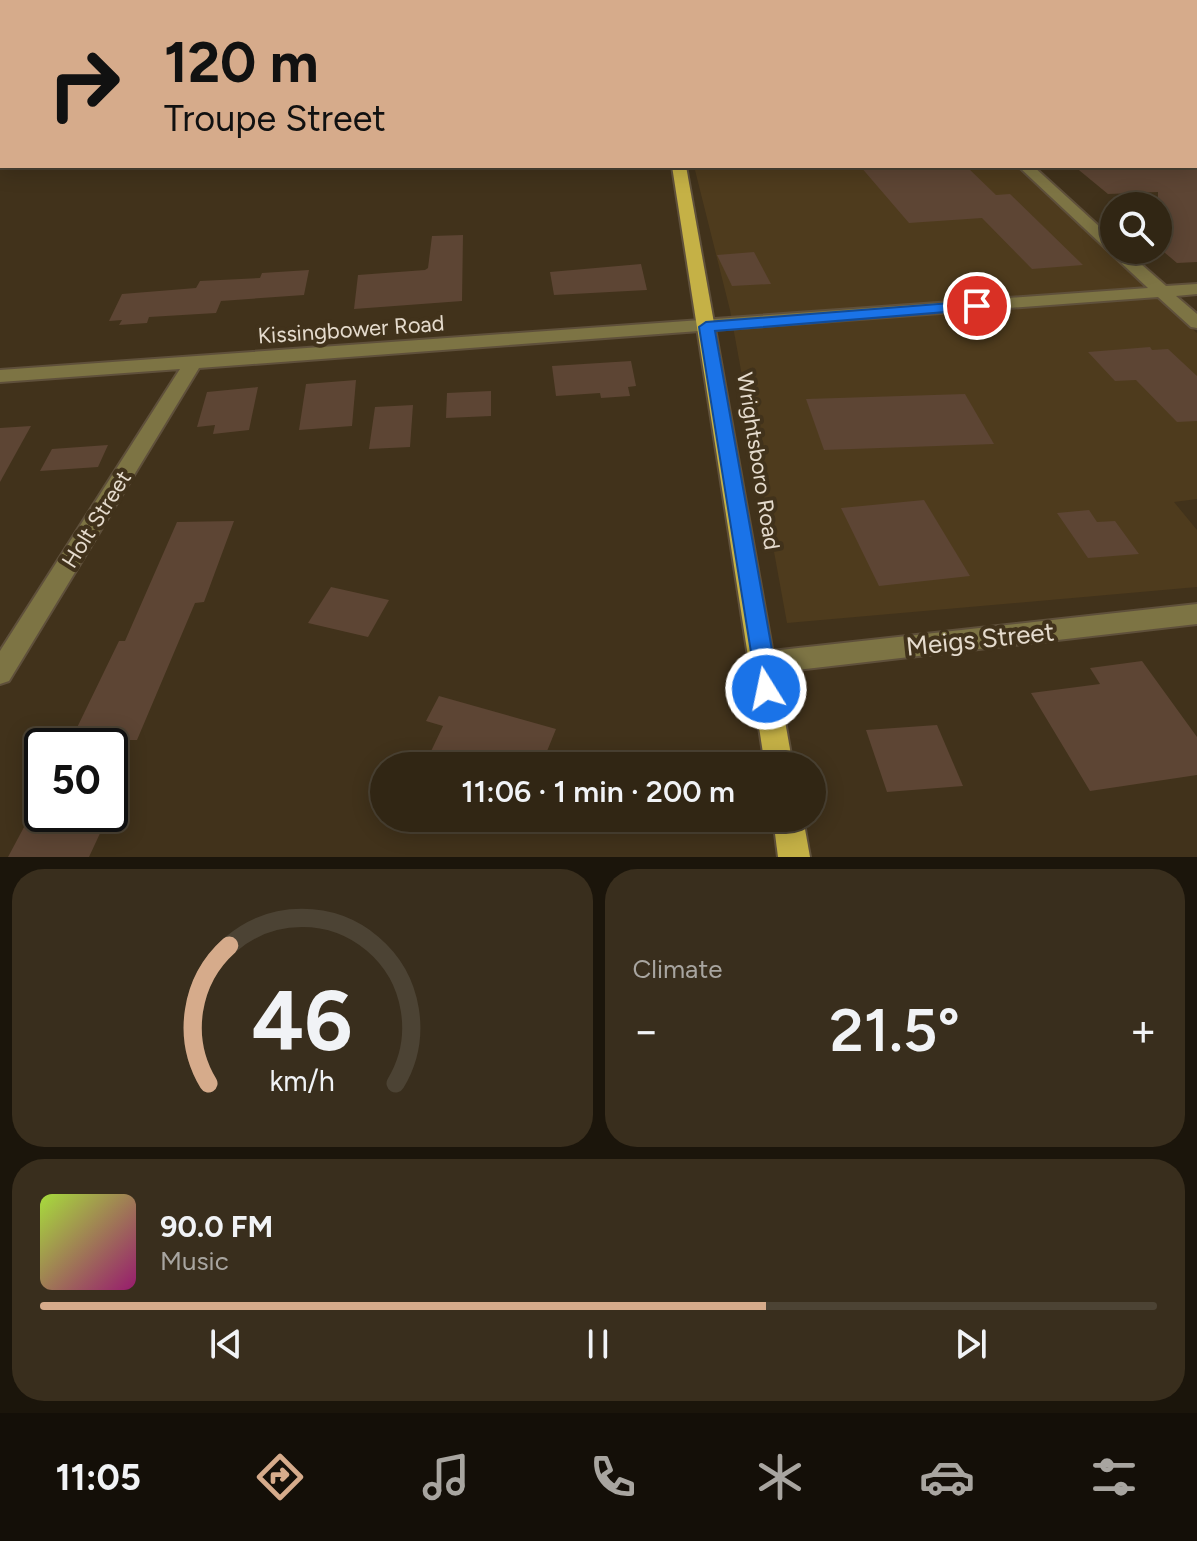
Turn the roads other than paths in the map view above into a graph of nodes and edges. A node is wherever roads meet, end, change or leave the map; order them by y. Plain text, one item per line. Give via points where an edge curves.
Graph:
1 (679, 168) edge
2 (1027, 168) edge
3 (1100, 235) edge
4 (1131, 264) edge
5 (1197, 289) edge
6 (1161, 291) junction
7 (1197, 323) edge
8 (706, 327) junction
9 (192, 364) junction
10 (0, 376) edge
11 (1197, 614) edge
12 (762, 663) junction
13 (0, 673) edge
14 (777, 752) edge
15 (790, 832) edge
16 (794, 857) edge

1 - 8 main road, Wrightsboro Road
2 - 3 street
4 - 6 street
5 - 6 street, Kissingbower Road
6 - 7 street
6 - 8 street, Kissingbower Road
8 - 9 street, Kissingbower Road
8 - 12 main road, Wrightsboro Road
9 - 10 street, Kissingbower Road
9 - 13 street, Holt Street
11 - 12 street, Meigs Street
12 - 14 main road, Wrightsboro Road
15 - 16 main road

